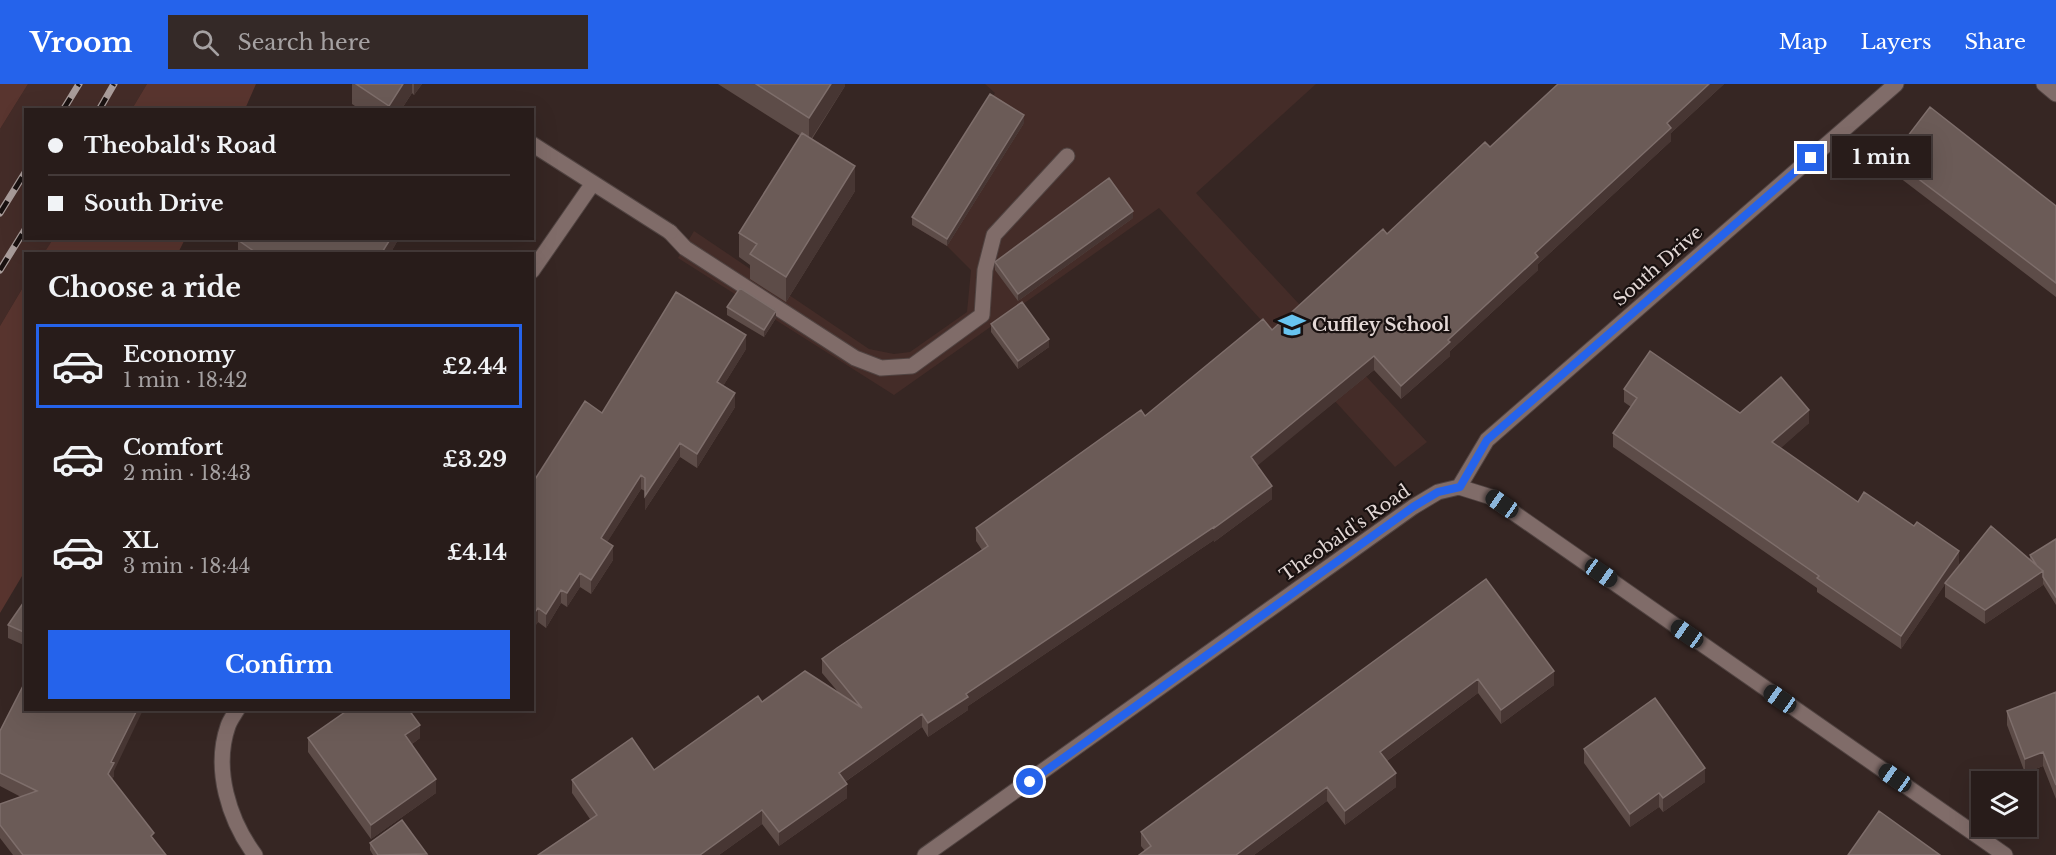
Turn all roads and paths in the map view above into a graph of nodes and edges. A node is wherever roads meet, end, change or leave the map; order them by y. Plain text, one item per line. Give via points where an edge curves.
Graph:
1 (1896, 84) edge
2 (2044, 84) edge
3 (2056, 94) edge
4 (534, 145) edge
5 (1068, 156) dead end
6 (593, 183) junction
7 (534, 268) edge
8 (1460, 487) junction
9 (236, 711) edge
10 (255, 855) edge
11 (925, 855) edge
12 (2005, 855) edge

1 - 8 street, South Drive via 1487,440
2 - 3 street
4 - 6 street
5 - 6 street via 994,235 985,270 982,315 912,366 881,368 855,358
6 - 7 street
8 - 11 street, Theobald's Road via 1438,492 1413,507
8 - 12 street via 1491,497
9 - 10 street via 228,726 222,763 228,803

